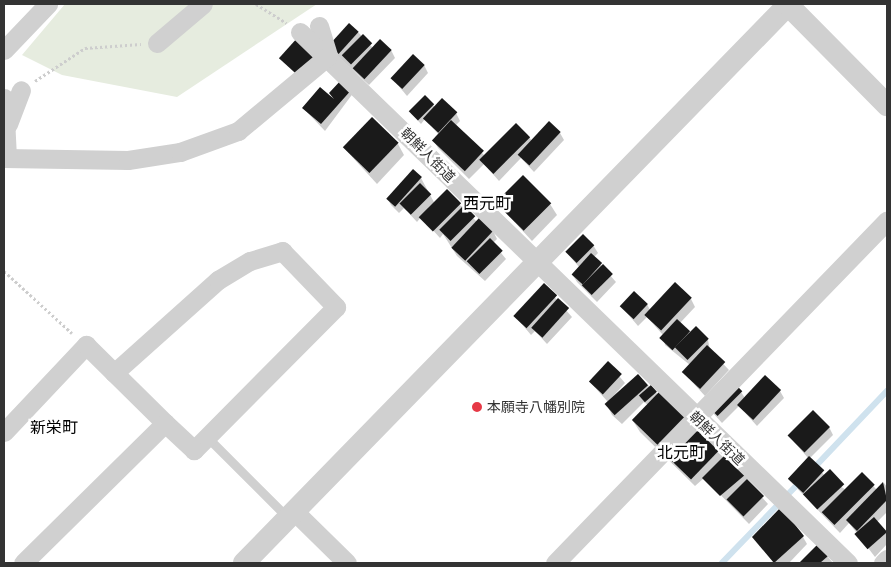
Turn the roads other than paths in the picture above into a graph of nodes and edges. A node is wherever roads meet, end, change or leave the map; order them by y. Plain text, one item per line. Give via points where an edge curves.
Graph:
1 (48, 4) edge
2 (203, 4) edge
3 (788, 4) edge
4 (319, 26) dead end
5 (300, 32) road end
6 (157, 43) road end
7 (4, 50) edge
8 (328, 56) junction
9 (12, 94) edge
10 (887, 105) edge
11 (6, 158) edge
12 (887, 220) edge
13 (537, 262) junction
14 (114, 373) junction
15 (697, 419) junction
16 (165, 423) junction
17 (4, 432) edge
18 (207, 437) junction
19 (291, 515) junction
20 (887, 559) edge
21 (23, 563) edge
22 (244, 563) edge
23 (347, 563) edge
24 (555, 563) edge
25 (848, 563) edge
26 (883, 563) edge

1 - 7 street
2 - 6 street
3 - 10 street
3 - 13 street
4 - 8 street
5 - 8 street, 朝鮮人街道
8 - 11 street via 238,131 180,152 128,160
8 - 13 street, 朝鮮人街道
9 - 11 street via 6,130
12 - 15 street
13 - 15 street, 朝鮮人街道
13 - 19 street
14 - 16 street
14 - 17 street via 86,345
14 - 18 street via 218,280 250,262 282,251 336,307
15 - 24 street
15 - 25 street, 朝鮮人街道
16 - 18 street via 194,450
16 - 21 street
18 - 19 lane
19 - 22 street
19 - 23 street
20 - 26 street

